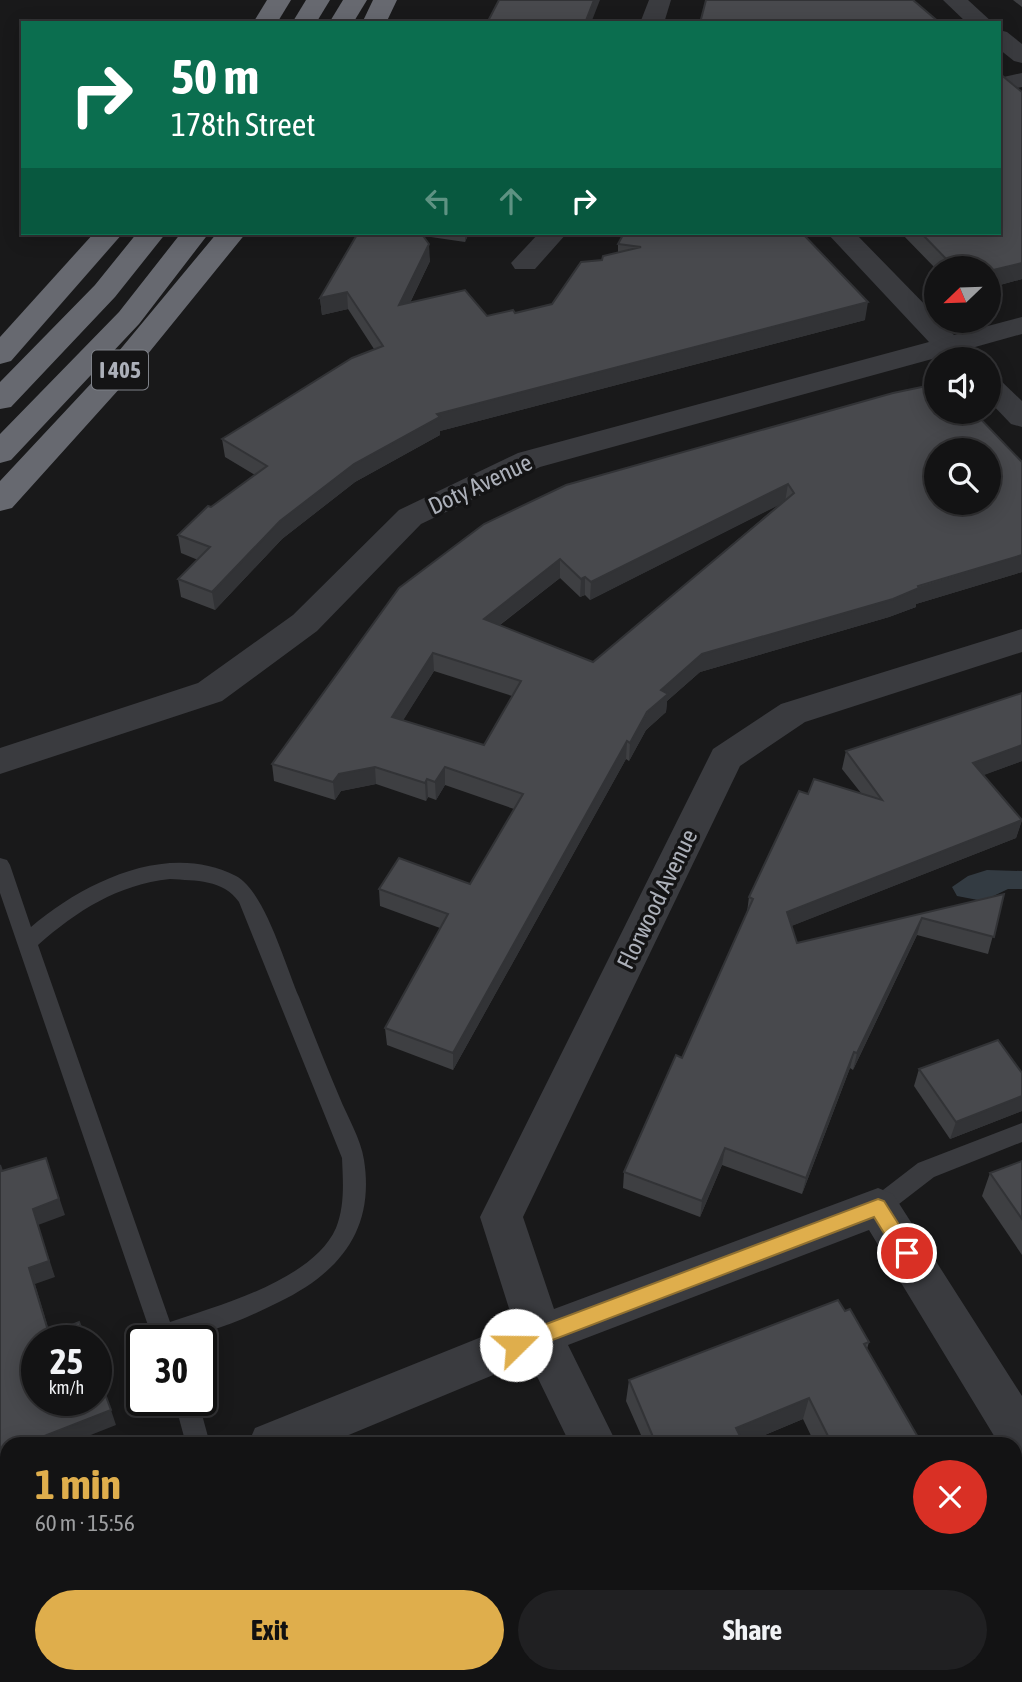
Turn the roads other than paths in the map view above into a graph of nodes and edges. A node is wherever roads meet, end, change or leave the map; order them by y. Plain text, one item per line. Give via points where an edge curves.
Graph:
1 (279, 0) edge
2 (318, 0) edge
3 (355, 0) edge
4 (385, 0) edge
5 (660, 0) edge
6 (954, 0) edge
7 (266, 21) edge
8 (305, 21) edge
9 (342, 21) edge
10 (375, 21) edge
11 (653, 21) edge
12 (980, 21) edge
13 (1001, 39) edge
14 (1022, 56) edge
15 (1022, 80) edge
16 (1001, 85) edge
17 (107, 235) edge
18 (150, 235) edge
19 (193, 235) edge
20 (230, 235) edge
21 (552, 235) edge
22 (842, 235) edge
23 (525, 263) dead end
24 (1022, 325) edge
25 (950, 347) edge
26 (967, 347) edge
27 (0, 355) edge
28 (924, 360) edge
29 (1001, 397) edge
30 (0, 400) edge
31 (1022, 418) edge
32 (0, 453) edge
33 (0, 501) edge
34 (1022, 640) edge
35 (0, 761) edge
36 (0, 865) edge
37 (27, 942) junction
38 (1022, 1132) edge
39 (878, 1207) junction
40 (160, 1325) edge
41 (195, 1325) edge
42 (540, 1335) junction
43 (190, 1416) edge
44 (196, 1437) edge
45 (288, 1437) edge
46 (591, 1437) edge
47 (1021, 1437) edge

1 - 7 highway
2 - 8 highway
3 - 9 highway
4 - 10 highway
5 - 11 street
6 - 12 street
13 - 14 street
15 - 16 street
17 - 27 highway
18 - 30 highway via 105,291
19 - 32 highway via 128,318
20 - 33 highway, I 405 via 110,381
21 - 23 street
22 - 25 street
24 - 26 street, Doty Avenue
28 - 35 street, Doty Avenue via 529,460 410,517 305,623 210,692
29 - 31 street
34 - 42 street, Florwood Avenue via 793,713 726,758 501,1217
36 - 37 lane
37 - 40 lane
37 - 41 lane via 63,910 104,887 147,873 177,871 219,876 242,892 260,927 353,1158 355,1196 342,1240 322,1264 281,1289
38 - 39 lane via 926,1170
39 - 42 street
39 - 47 street
42 - 45 street
42 - 46 street, Florwood Avenue
43 - 44 lane

